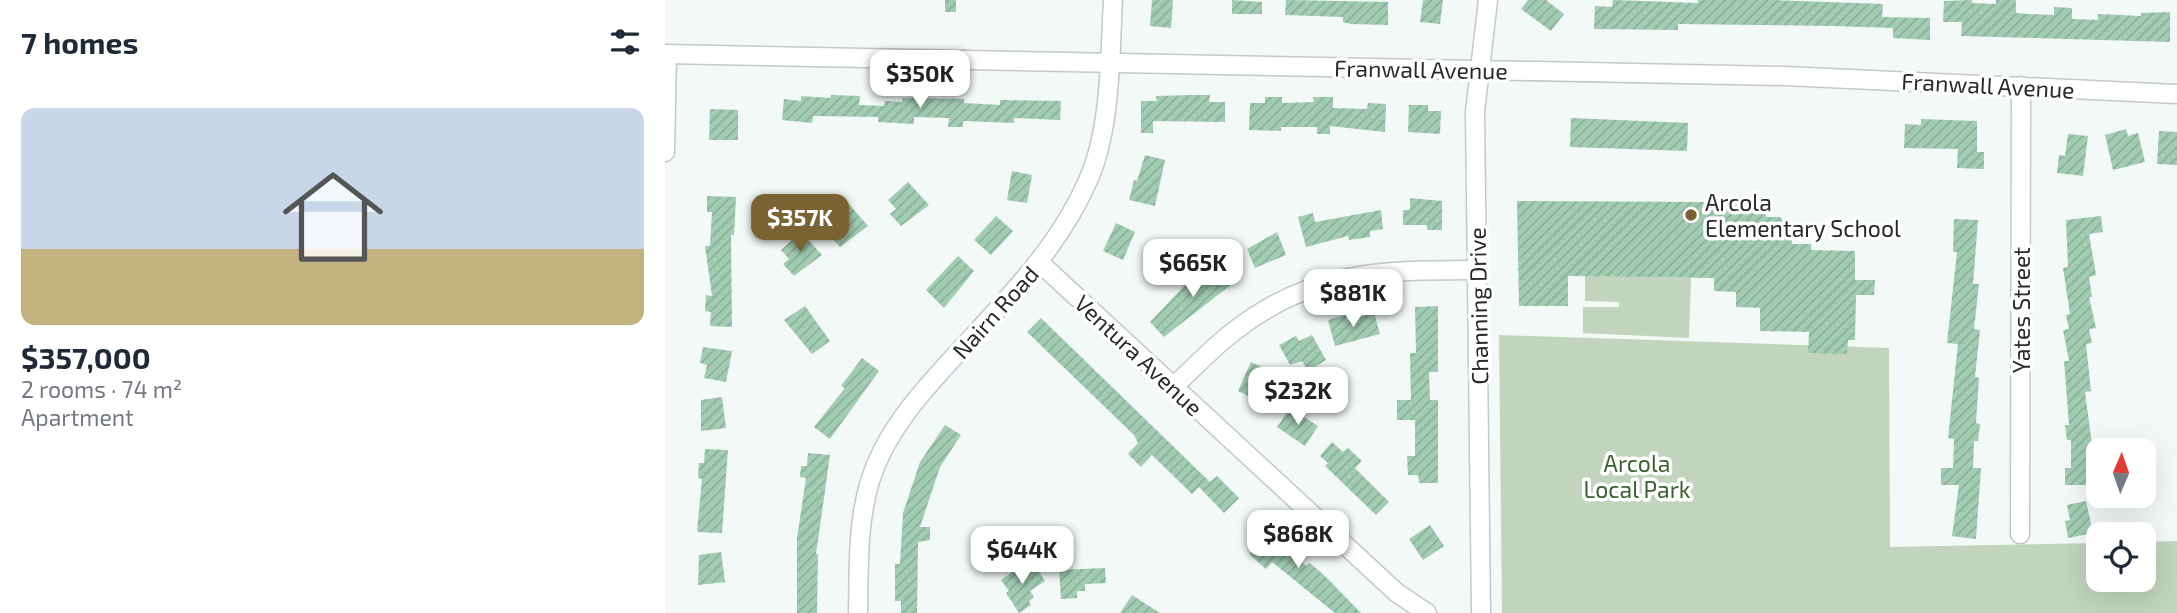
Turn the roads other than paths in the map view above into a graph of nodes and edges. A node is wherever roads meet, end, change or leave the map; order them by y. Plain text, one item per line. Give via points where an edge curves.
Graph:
1 (1113, 0) edge
2 (1487, 0) edge
3 (666, 54) edge
4 (1109, 64) junction
5 (1478, 70) junction
6 (2021, 86) junction
7 (2177, 94) edge
8 (665, 152) edge
9 (1040, 263) junction
10 (1477, 270) junction
11 (1173, 387) junction
12 (2020, 534) dead end
13 (858, 613) edge
14 (1427, 613) edge
15 (1482, 613) edge

1 - 4 street, Nairn Road
2 - 5 street, Channing Drive
3 - 4 street, Franwall Avenue
3 - 8 street
4 - 5 street, Franwall Avenue
4 - 9 street, Nairn Road via 1101,137 1091,176
5 - 6 street, Franwall Avenue
5 - 10 street, Channing Drive
6 - 7 street, Franwall Avenue
6 - 12 street, Yates Street
9 - 11 street, Ventura Avenue
9 - 13 street, Nairn Road via 911,404 887,442 861,519
10 - 11 street via 1390,270 1311,287 1232,332
10 - 15 street, Channing Drive
11 - 14 street, Ventura Avenue via 1397,593

